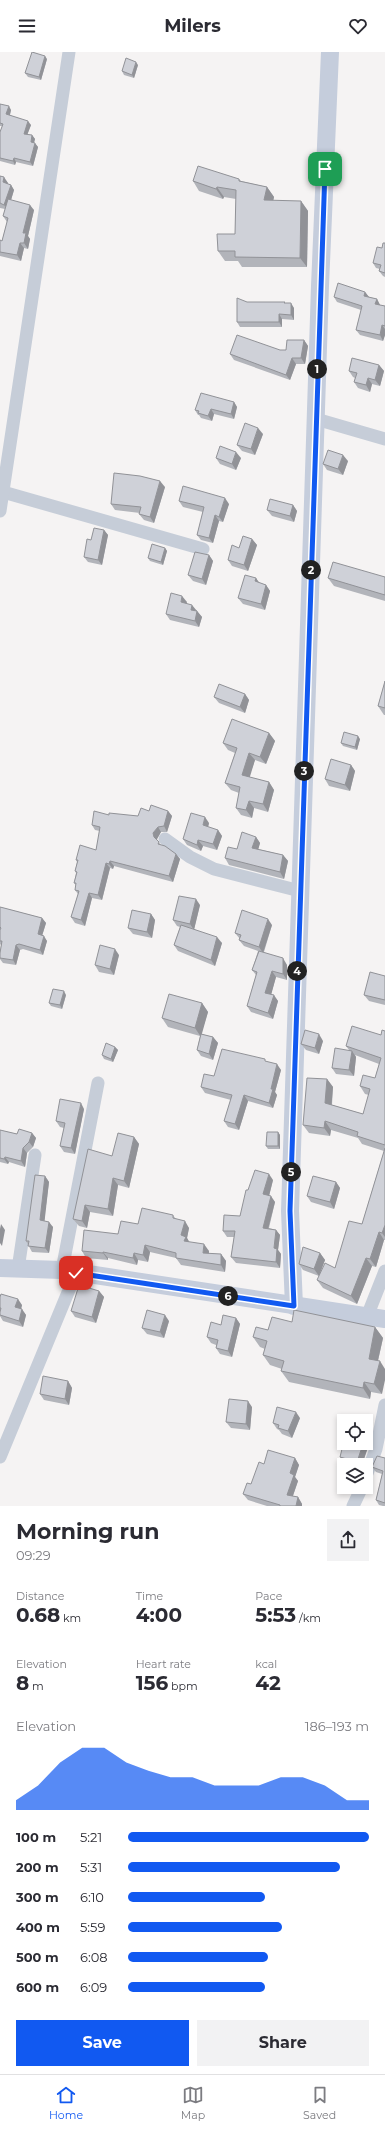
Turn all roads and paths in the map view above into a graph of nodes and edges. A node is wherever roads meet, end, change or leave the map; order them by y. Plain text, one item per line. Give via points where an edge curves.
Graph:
1 (69, 52) edge
2 (330, 52) edge
3 (316, 420) junction
4 (385, 439) edge
5 (4, 459) edge
6 (3, 492) junction
7 (0, 511) edge
8 (204, 549) dead end
9 (165, 839) dead end
10 (300, 891) junction
11 (98, 1083) dead end
12 (34, 1155) dead end
13 (0, 1268) edge
14 (18, 1268) junction
15 (69, 1271) junction
16 (385, 1271) edge
17 (294, 1306) junction
18 (377, 1317) edge
19 (385, 1405) edge
20 (0, 1457) edge
21 (373, 1458) edge
22 (359, 1494) edge
23 (353, 1506) edge

1 - 5 street
2 - 3 street
3 - 4 street
3 - 10 street
5 - 6 street
6 - 7 street
6 - 8 street
9 - 10 street via 190,857 214,869
10 - 17 street via 290,1211
11 - 15 street
12 - 14 street
13 - 14 street
14 - 15 street
15 - 17 street
15 - 20 street
16 - 18 street
17 - 18 street
19 - 21 street
22 - 23 street

